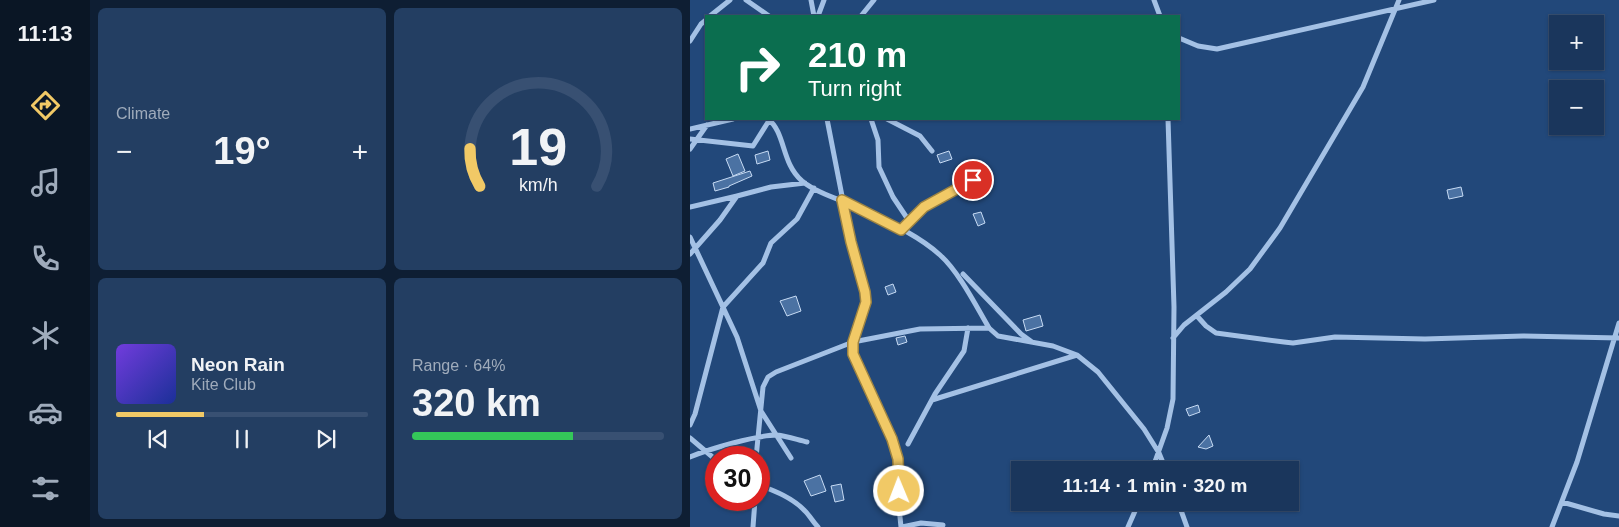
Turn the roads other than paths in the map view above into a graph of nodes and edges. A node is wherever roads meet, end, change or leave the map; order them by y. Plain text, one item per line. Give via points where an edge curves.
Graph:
1 (730, 0) edge
2 (746, 0) edge
3 (811, 0) edge
4 (824, 0) edge
5 (874, 0) edge
6 (1154, 0) edge
7 (1399, 0) edge
8 (1434, 0) edge
9 (1396, 9) junction
10 (711, 15) edge
11 (768, 15) edge
12 (814, 15) edge
13 (818, 15) edge
14 (862, 15) edge
15 (1160, 15) edge
16 (705, 21) edge
17 (1180, 38) edge
18 (690, 41) edge
19 (729, 120) edge
20 (768, 120) edge
21 (770, 120) edge
22 (827, 120) edge
23 (871, 120) edge
24 (888, 120) edge
25 (1168, 120) edge
26 (708, 125) junction
27 (690, 129) edge
28 (690, 139) edge
29 (696, 140) junction
30 (690, 149) edge
31 (932, 151) dead end
32 (989, 172) dead end
33 (805, 183) junction
34 (814, 188) junction
35 (737, 196) junction
36 (842, 200) junction
37 (690, 207) edge
38 (907, 218) dead end
39 (901, 230) junction
40 (690, 237) edge
41 (692, 250) edge
42 (963, 274) dead end
43 (724, 307) junction
44 (1197, 316) junction
45 (1619, 323) edge
46 (968, 328) junction
47 (990, 328) junction
48 (1173, 338) junction
49 (1617, 338) edge
50 (853, 342) junction
51 (1035, 343) junction
52 (1077, 355) junction
53 (932, 400) junction
54 (761, 411) junction
55 (690, 425) edge
56 (777, 435) junction
57 (690, 438) edge
58 (758, 438) junction
59 (807, 442) dead end
60 (908, 444) dead end
61 (757, 446) edge
62 (704, 451) junction
63 (1159, 453) junction
64 (690, 457) edge
65 (791, 458) dead end
66 (1156, 461) edge
67 (1162, 461) edge
68 (770, 489) edge
69 (1562, 502) junction
70 (754, 511) edge
71 (1135, 511) edge
72 (1181, 511) edge
73 (1619, 516) edge
74 (943, 525) dead end
75 (753, 527) edge
76 (818, 527) edge
77 (901, 527) edge
78 (1128, 527) edge
79 (1187, 527) edge
80 (1552, 527) edge

1 - 10 street
2 - 11 street
3 - 12 street
4 - 13 street
5 - 14 street
6 - 15 street
7 - 9 street
8 - 9 street
9 - 17 street via 1217,49
9 - 44 street via 1363,87 1280,228 1250,268
16 - 18 street
19 - 26 street
20 - 29 street via 753,146
21 - 33 street via 791,170
22 - 36 street
23 - 38 street via 878,140 879,167
24 - 31 street via 920,136
25 - 48 street
26 - 27 street
26 - 29 street
28 - 29 street
29 - 30 street
32 - 39 street via 924,207
33 - 34 street
33 - 35 street via 770,187
34 - 36 street
34 - 43 street via 797,219 771,243 763,263
35 - 37 street
35 - 41 street
36 - 39 street
36 - 50 street via 866,302
39 - 47 street via 942,256
40 - 41 street
41 - 43 street
42 - 51 street via 1021,334
43 - 54 street
43 - 55 street
44 - 48 street
44 - 49 street via 1216,333 1293,343 1335,337
45 - 49 street
46 - 47 street
46 - 50 street via 920,329
46 - 53 street via 964,351
47 - 51 street via 998,336
48 - 63 street via 1174,399
49 - 69 street
50 - 54 street via 768,377 763,387
50 - 77 street via 853,354 898,459
51 - 52 street
52 - 53 street
52 - 63 street via 1098,372 1144,428
53 - 60 street
54 - 56 street
54 - 58 street
56 - 58 street
56 - 59 street
56 - 65 street
57 - 62 street
58 - 61 street
58 - 62 street
62 - 64 street
63 - 66 street
63 - 67 street
68 - 76 street via 795,502
69 - 73 street
69 - 80 street
70 - 75 street
71 - 78 street
72 - 79 street
74 - 77 street via 921,523

